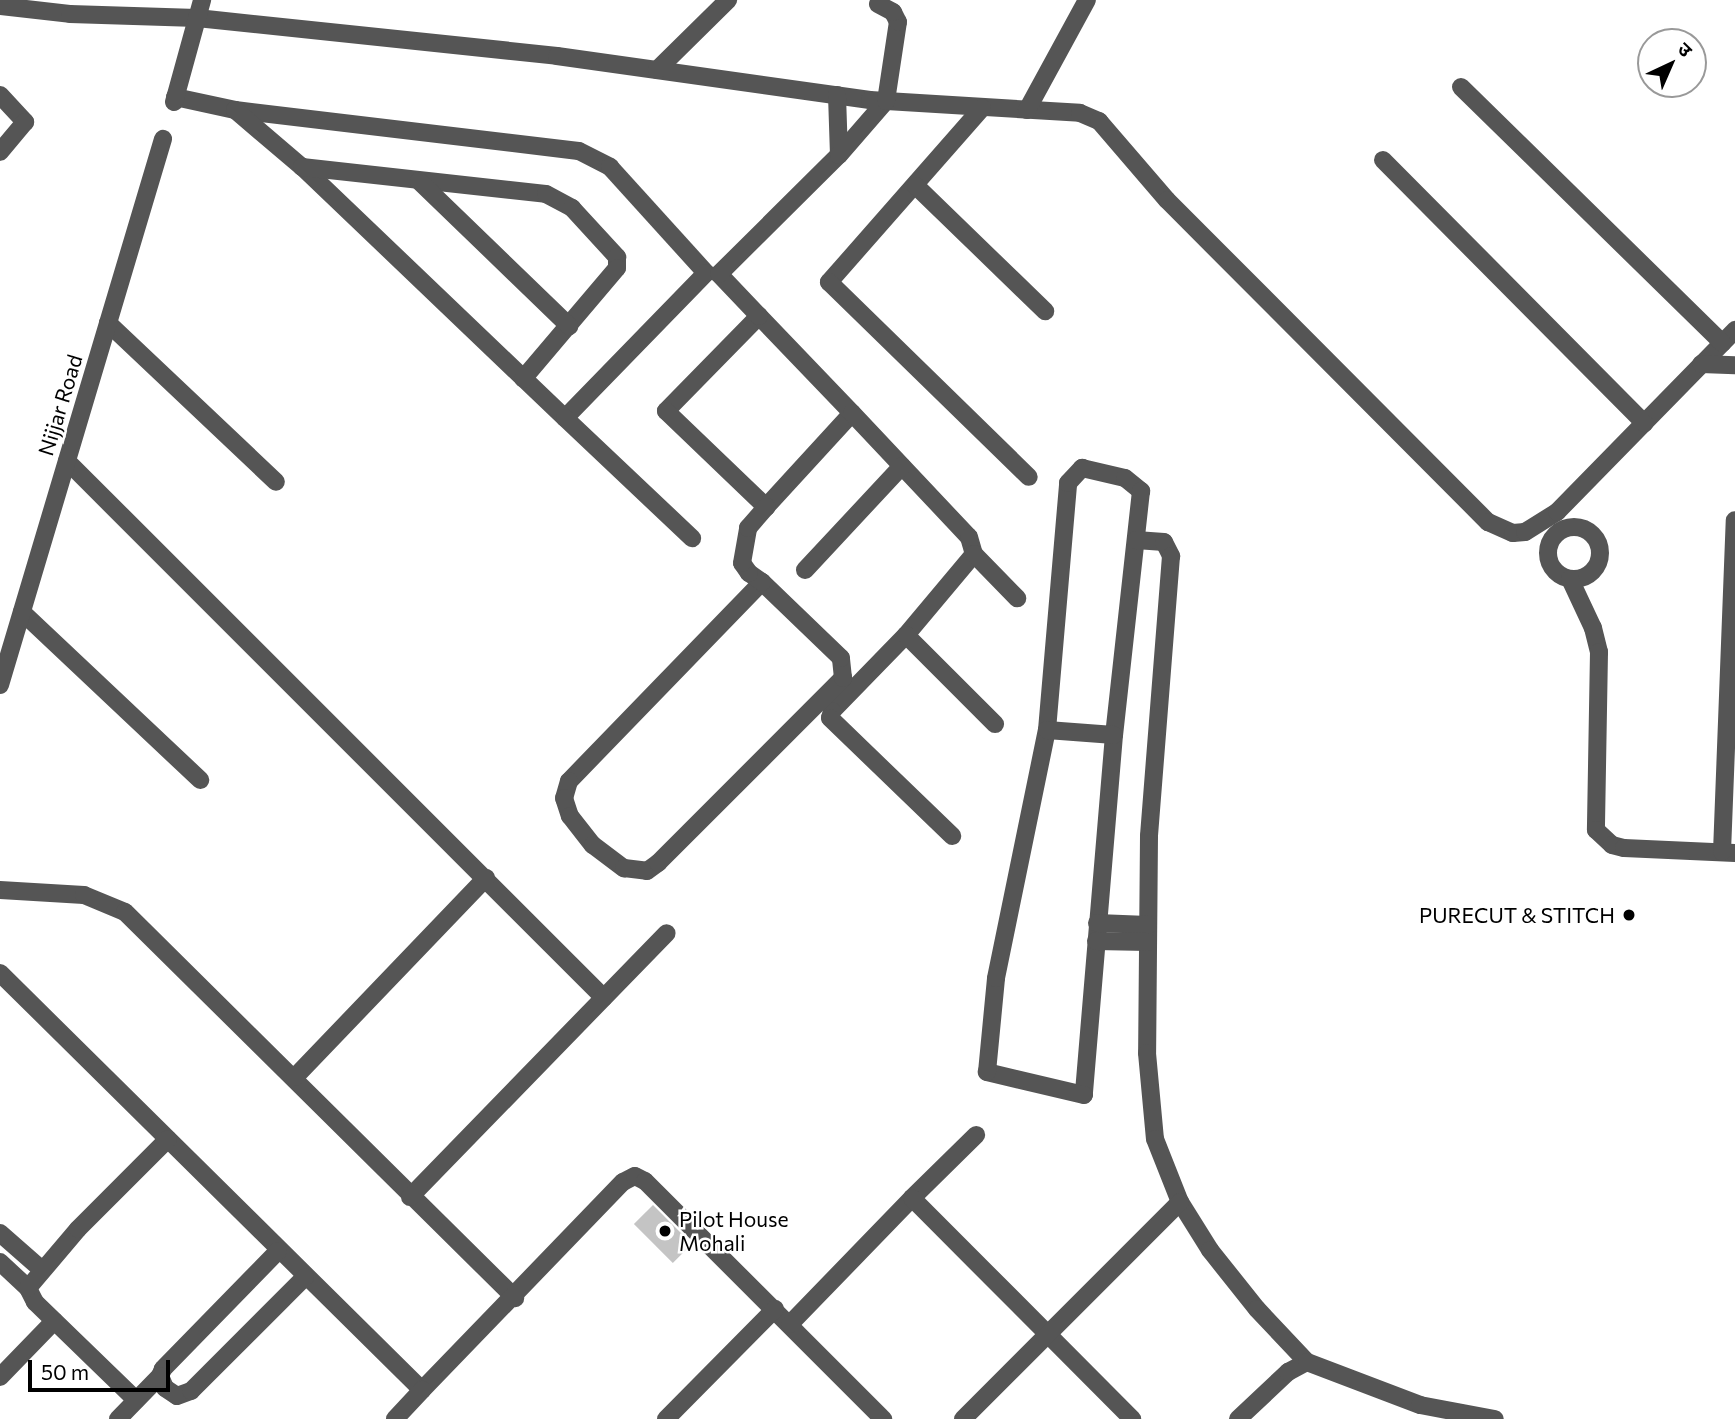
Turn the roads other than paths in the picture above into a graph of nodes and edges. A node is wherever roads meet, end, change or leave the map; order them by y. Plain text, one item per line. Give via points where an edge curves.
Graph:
1 (202, 0) edge
2 (1087, 0) edge
3 (722, 2) edge
4 (878, 4) dead end
5 (0, 6) edge
6 (197, 18) junction
7 (657, 70) junction
8 (1461, 87) dead end
9 (0, 95) edge
10 (837, 96) junction
11 (886, 101) junction
12 (982, 108) junction
13 (235, 110) junction
14 (1027, 110) junction
15 (163, 139) dead end
16 (0, 152) edge
17 (839, 155) junction
18 (1383, 160) dead end
19 (302, 167) junction
20 (419, 181) junction
21 (916, 186) junction
22 (1045, 311) dead end
23 (759, 316) junction
24 (108, 323) junction
25 (569, 326) junction
26 (1729, 336) edge
27 (1701, 364) junction
28 (1735, 365) edge
29 (523, 379) junction
30 (852, 413) junction
31 (565, 418) junction
32 (1644, 423) junction
33 (67, 461) junction
34 (902, 466) junction
35 (1029, 477) dead end
36 (276, 482) dead end
37 (766, 508) junction
38 (1735, 520) edge
39 (1557, 523) junction
40 (692, 538) dead end
41 (1136, 540) junction
42 (974, 554) junction
43 (805, 570) dead end
44 (1570, 579) junction
45 (762, 582) junction
46 (1017, 598) dead end
47 (22, 612) junction
48 (906, 635) junction
49 (0, 685) edge
50 (995, 724) dead end
51 (1047, 730) junction
52 (1114, 735) junction
53 (201, 780) dead end
54 (952, 836) dead end
55 (1728, 853) edge
56 (486, 878) junction
57 (0, 890) edge
58 (1097, 932) junction
59 (667, 933) dead end
60 (1148, 934) junction
61 (0, 973) edge
62 (604, 998) junction
63 (295, 1077) junction
64 (976, 1135) dead end
65 (168, 1139) junction
66 (410, 1197) junction
67 (912, 1198) junction
68 (1180, 1202) junction
69 (0, 1233) edge
70 (278, 1251) junction
71 (0, 1262) edge
72 (41, 1269) junction
73 (305, 1277) junction
74 (28, 1287) junction
75 (515, 1298) junction
76 (775, 1309) junction
77 (54, 1321) junction
78 (790, 1324) junction
79 (1046, 1334) junction
80 (1307, 1362) junction
81 (160, 1376) junction
82 (0, 1377) edge
83 (422, 1390) junction
84 (136, 1400) junction
85 (1457, 1415) edge
86 (118, 1419) edge
87 (395, 1419) edge
88 (666, 1419) edge
89 (883, 1419) edge
90 (963, 1419) edge
91 (1132, 1419) edge
92 (1238, 1419) edge
93 (1495, 1419) edge

1 - 6 street
2 - 14 street
3 - 7 street
4 - 11 street via 893,12 898,22
5 - 6 street via 70,14
6 - 7 street
6 - 13 street via 175,100
7 - 10 street
8 - 26 street
9 - 16 street via 25,122
10 - 11 street
10 - 17 street
11 - 12 street
11 - 17 street
12 - 14 street
12 - 21 street
13 - 19 street
13 - 31 street via 579,151 610,167 706,273
14 - 39 street via 1069,111 1099,121 1167,200 1488,523 1525,532
15 - 24 street, Nijjar Road
17 - 23 street via 719,274
18 - 32 street
19 - 20 street
19 - 29 street
20 - 25 street
20 - 25 street via 546,194 572,208 618,264
21 - 22 street
21 - 35 street via 829,282
23 - 30 street
23 - 37 street via 666,411
24 - 33 street, Nijjar Road
24 - 36 street
25 - 29 street
26 - 27 street
27 - 28 street
27 - 32 street
29 - 31 street
30 - 34 street
30 - 37 street
31 - 40 street
32 - 39 street
33 - 47 street, Nijjar Road
33 - 56 street
34 - 42 street via 970,537
34 - 43 street
37 - 45 street via 748,528 741,563
38 - 55 street
39 - 44 street via 1548,554 1555,570
39 - 44 street via 1584,528 1600,547 1593,571
41 - 51 street via 1139,487 1125,478 1082,468 1073,473 1068,483
41 - 52 street
41 - 60 street via 1164,542 1171,556 1150,836
42 - 46 street
42 - 48 street
44 - 55 street via 1599,652 1596,830 1612,845 1624,848
45 - 45 street via 841,658 843,678 658,863 647,871 624,868 593,845 570,816 565,798 569,781
47 - 49 street, Nijjar Road
47 - 53 street
48 - 50 street
48 - 54 street via 832,711 831,719
51 - 52 street
51 - 58 street via 996,978 987,1072 1084,1095
52 - 58 street
56 - 62 street
56 - 63 street
57 - 63 street via 84,895 113,903
58 - 60 street
59 - 62 street
60 - 68 street via 1147,1054 1156,1139
61 - 65 street
62 - 66 street
63 - 66 street
64 - 67 street
65 - 70 street
65 - 72 street
66 - 75 street
67 - 78 street
67 - 79 street
68 - 79 street
68 - 80 street via 1241,1290
69 - 72 street
70 - 73 street
70 - 81 street
71 - 74 street
72 - 74 street
73 - 81 street via 191,1391 177,1396 165,1388
73 - 83 street
74 - 77 street via 30,1296
75 - 76 street via 623,1182 635,1176
75 - 83 street
76 - 78 street
76 - 88 street
77 - 82 street
77 - 84 street
78 - 89 street
79 - 90 street
79 - 91 street
80 - 85 street
80 - 92 street via 1288,1373
81 - 84 street
83 - 87 street
84 - 86 street
85 - 93 street

